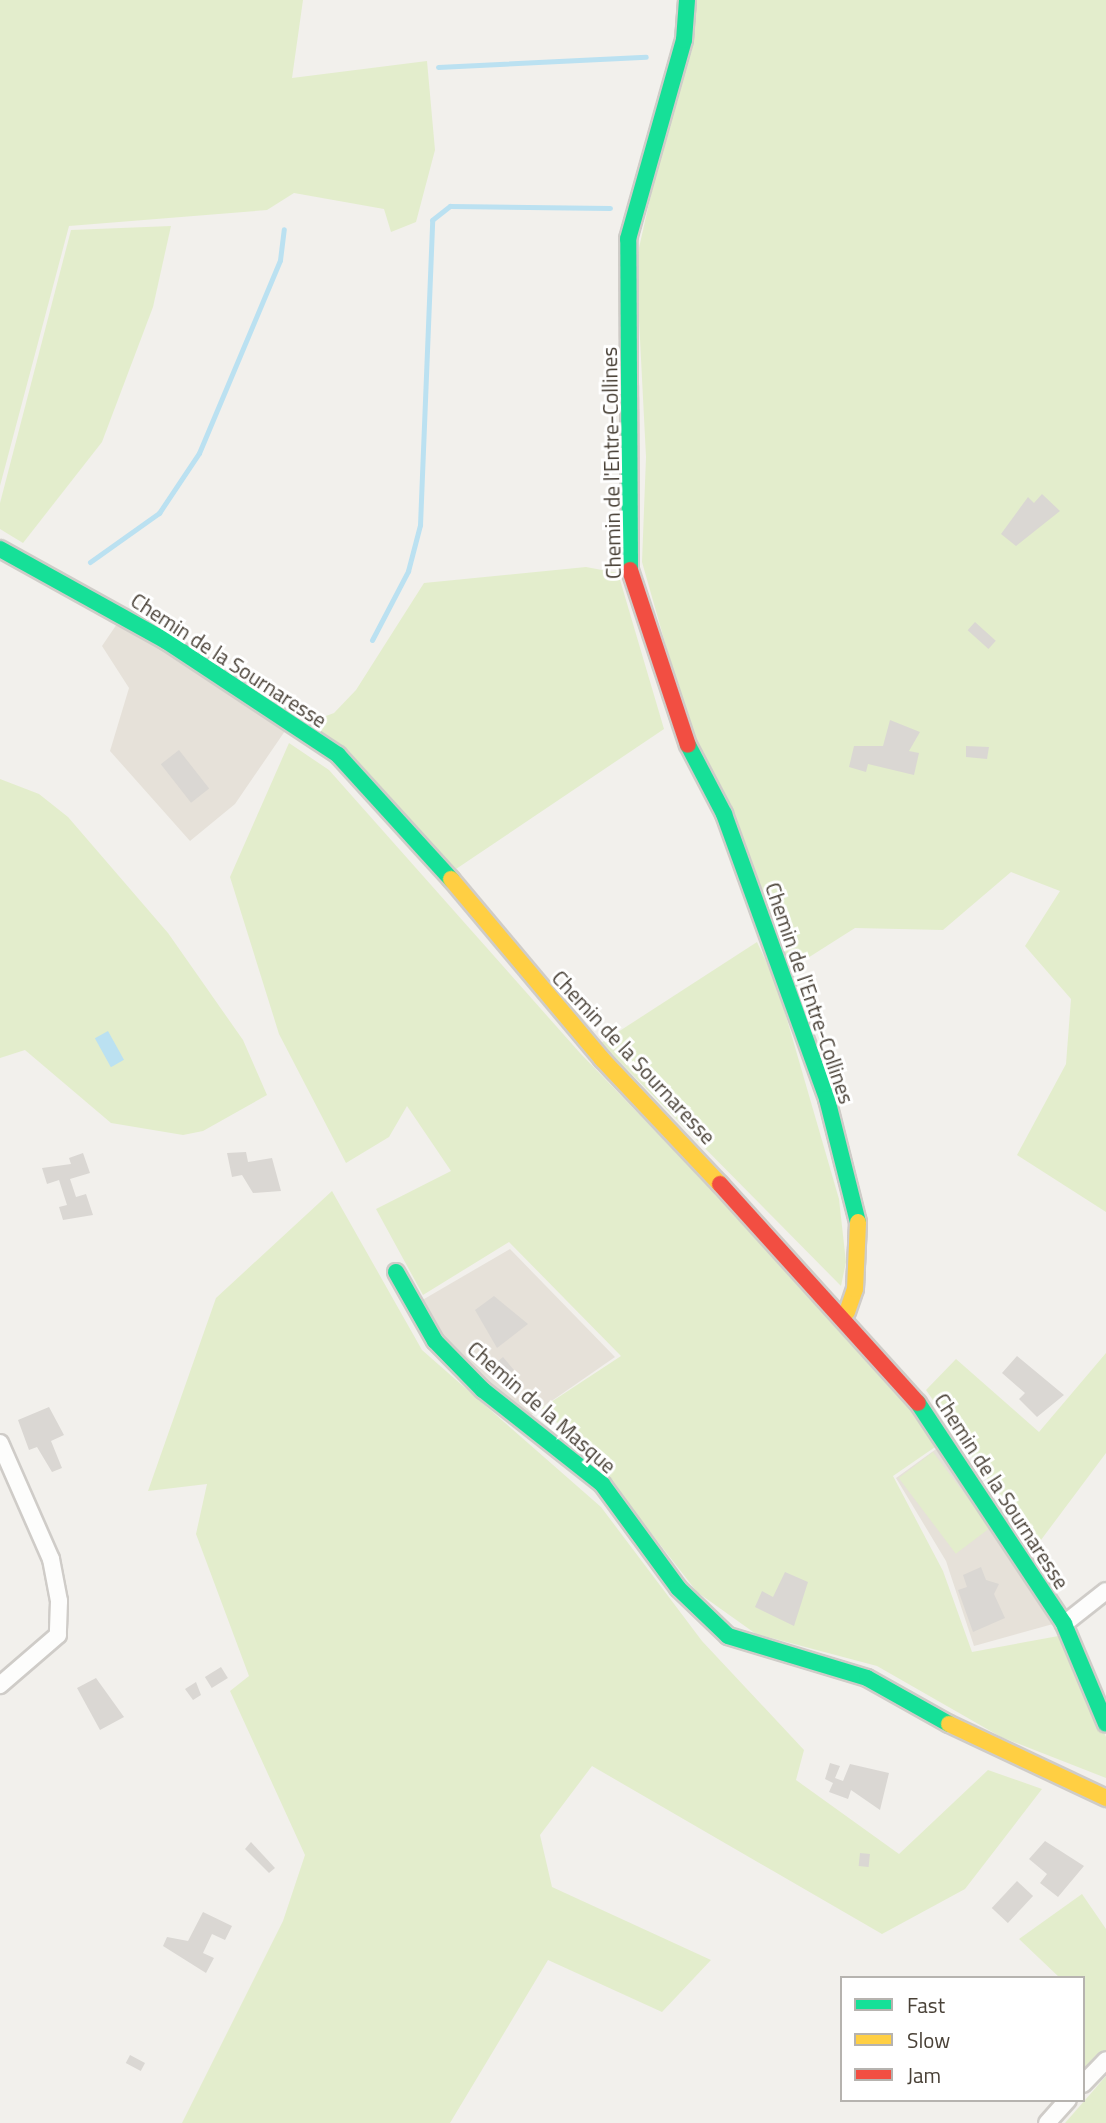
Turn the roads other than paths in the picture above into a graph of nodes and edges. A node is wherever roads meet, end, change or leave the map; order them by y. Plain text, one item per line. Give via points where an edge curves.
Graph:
1 (687, 0) edge
2 (0, 549) edge
3 (397, 1272) dead end
4 (847, 1312) junction
5 (0, 1443) edge
6 (1106, 1591) edge
7 (1064, 1624) junction
8 (0, 1685) edge
9 (1106, 1724) edge
10 (1106, 1798) edge
11 (1106, 2060) edge
12 (1085, 2082) edge
13 (1066, 2102) edge
14 (1047, 2123) edge

1 - 4 street, Chemin de l'Entre-Collines via 684,40 628,239 630,575 678,726 724,814 827,1100 858,1220 855,1289
2 - 4 street, Chemin de la Sournaresse via 166,641 338,755 389,805 602,1059
3 - 10 street, Chemin de la Masque via 435,1341 482,1390 602,1484 678,1588 728,1636 867,1678 938,1719
4 - 7 street, Chemin de la Sournaresse via 930,1416
5 - 8 street via 51,1559 59,1601 58,1635
6 - 7 street
7 - 9 street, Chemin de la Sournaresse
11 - 12 street
13 - 14 street

